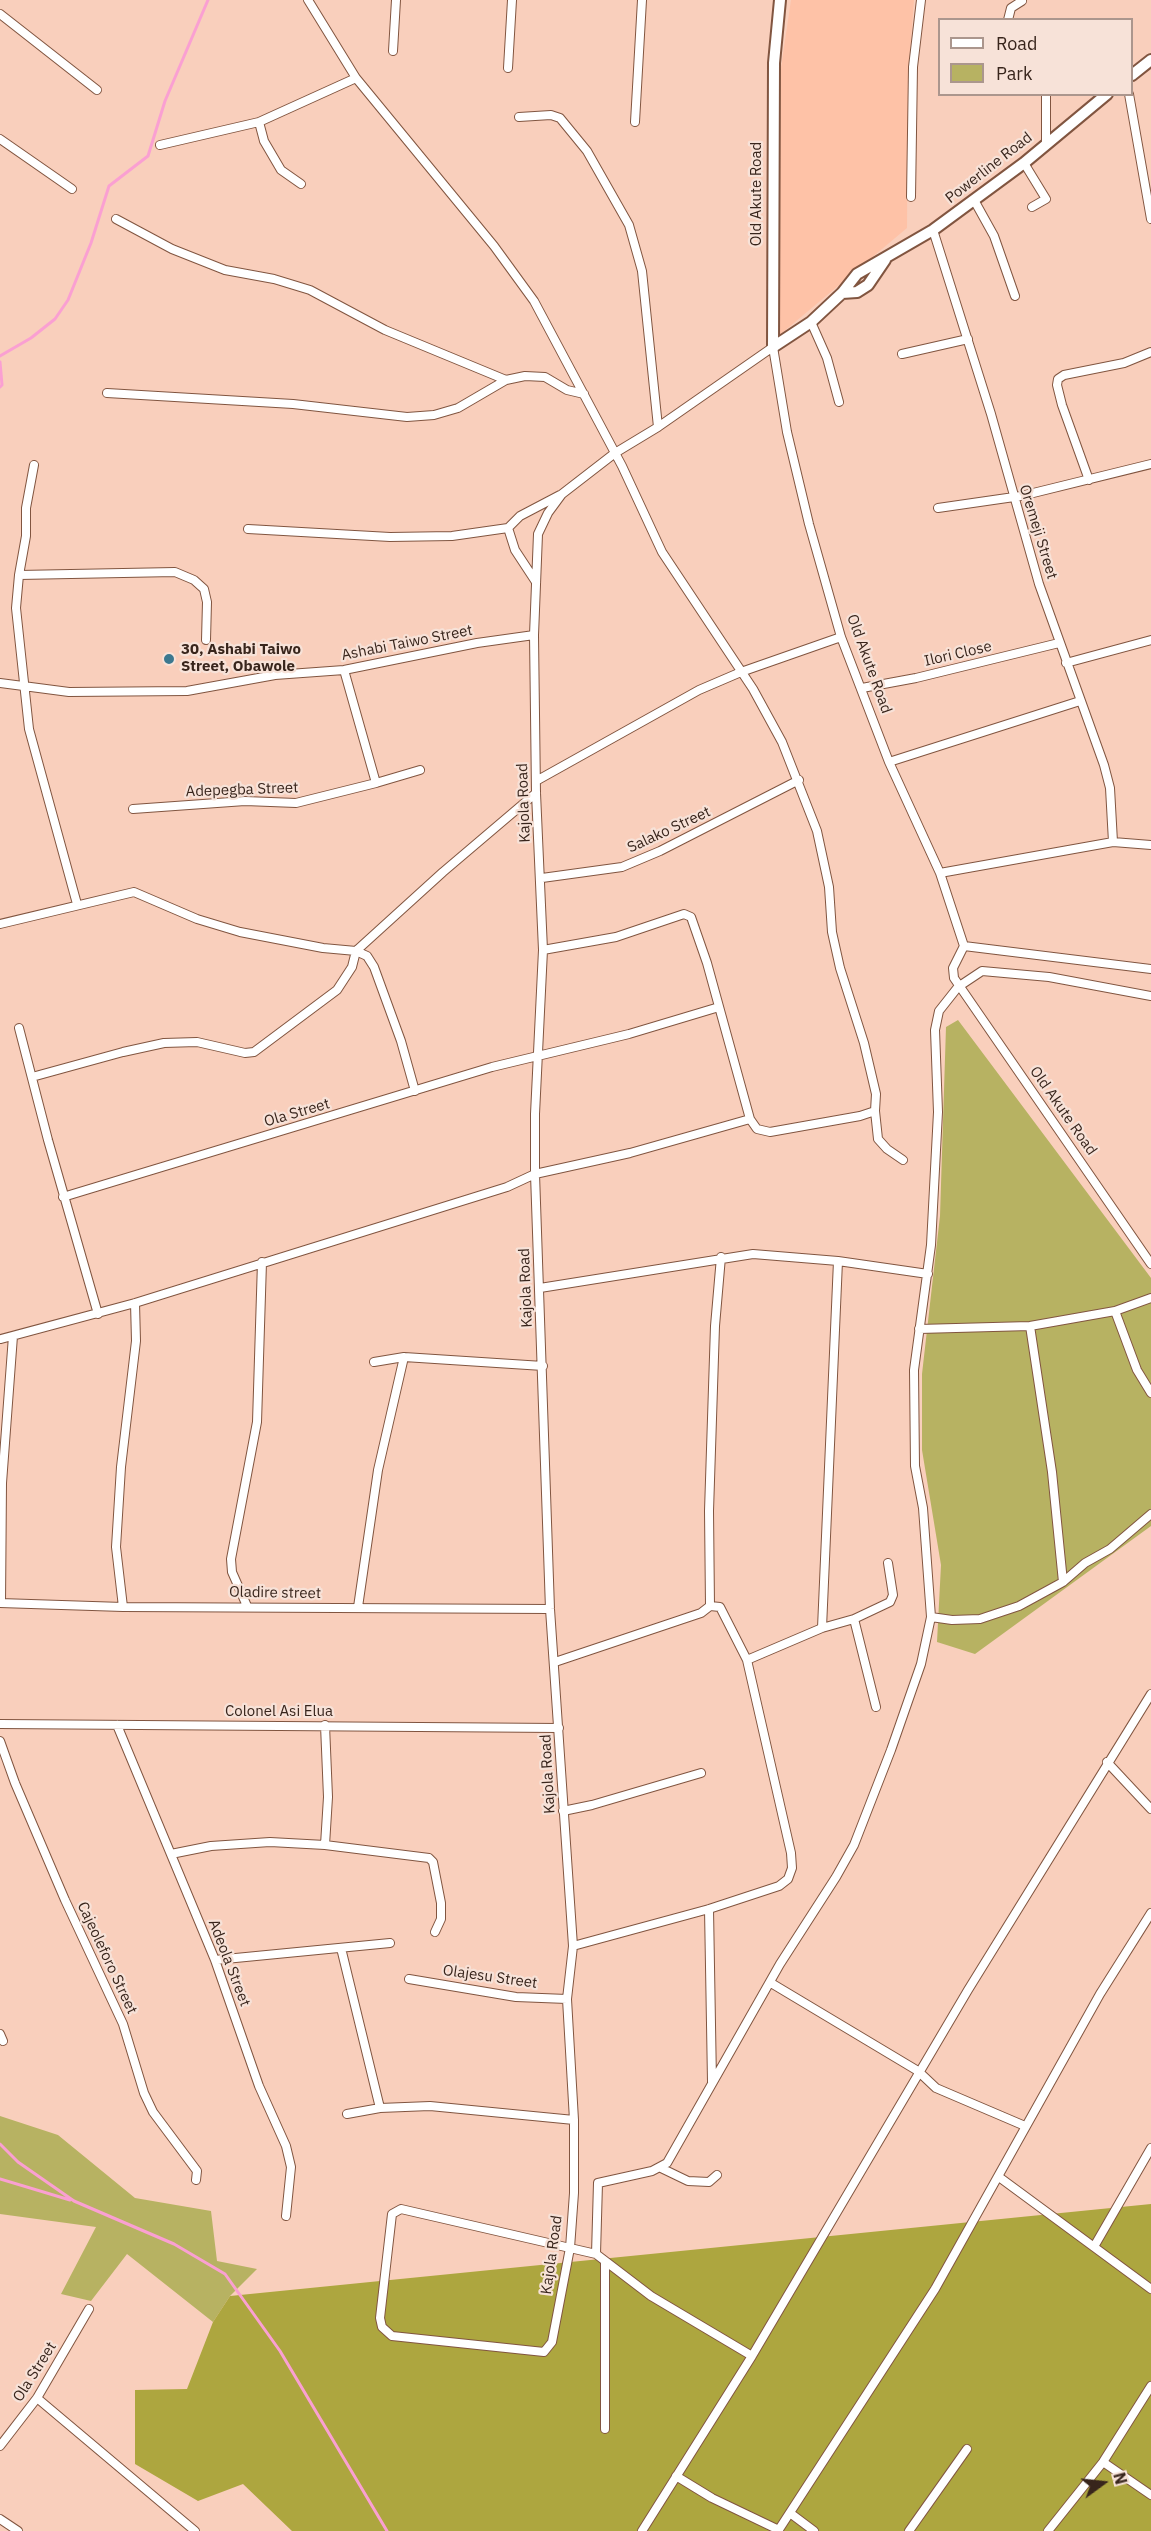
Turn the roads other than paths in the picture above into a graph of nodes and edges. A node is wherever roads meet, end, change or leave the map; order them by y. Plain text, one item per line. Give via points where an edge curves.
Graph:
1 (308, 0) edge
2 (396, 0) edge
3 (512, 0) edge
4 (642, 0) edge
5 (780, 0) edge
6 (921, 0) edge
7 (1022, 1) edge
8 (0, 14) edge
9 (1008, 18) edge
10 (393, 51) dead end
11 (1151, 60) edge
12 (508, 68) dead end
13 (1133, 74) edge
14 (356, 78) junction
15 (97, 90) dead end
16 (1046, 96) edge
17 (1105, 96) edge
18 (1129, 96) edge
19 (519, 117) dead end
20 (259, 122) junction
21 (635, 122) dead end
22 (0, 139) edge
23 (1046, 143) junction
24 (160, 145) dead end
25 (1024, 163) junction
26 (301, 184) dead end
27 (72, 189) dead end
28 (911, 197) dead end
29 (974, 200) junction
30 (1032, 207) dead end
31 (116, 219) dead end
32 (1151, 219) edge
33 (933, 230) junction
34 (885, 260) junction
35 (842, 293) junction
36 (1015, 296) dead end
37 (811, 322) junction
38 (968, 339) junction
39 (773, 348) junction
40 (1151, 352) edge
41 (902, 354) dead end
42 (506, 380) junction
43 (107, 393) dead end
44 (584, 394) junction
45 (839, 402) dead end
46 (658, 427) junction
47 (615, 453) junction
48 (34, 465) dead end
49 (1151, 465) edge
50 (1089, 480) junction
51 (562, 494) junction
52 (1012, 497) junction
53 (938, 508) dead end
54 (508, 528) junction
55 (248, 529) dead end
56 (19, 575) junction
57 (536, 582) junction
58 (534, 635) junction
59 (841, 637) junction
60 (206, 640) dead end
61 (1151, 640) edge
62 (1059, 643) junction
63 (1066, 663) junction
64 (344, 670) junction
65 (741, 672) junction
66 (0, 683) edge
67 (24, 687) junction
68 (862, 688) junction
69 (1080, 701) junction
70 (888, 762) junction
71 (420, 770) dead end
72 (799, 780) junction
73 (536, 781) junction
74 (376, 783) junction
75 (536, 793) junction
76 (133, 809) dead end
77 (1113, 842) junction
78 (1151, 845) edge
79 (940, 873) junction
80 (542, 878) junction
81 (77, 904) junction
82 (0, 924) edge
83 (964, 946) junction
84 (543, 950) junction
85 (357, 951) junction
86 (1151, 969) edge
87 (958, 987) junction
88 (1151, 996) edge
89 (718, 1007) junction
90 (19, 1028) dead end
91 (538, 1054) junction
92 (32, 1077) junction
93 (415, 1091) junction
94 (875, 1111) junction
95 (750, 1119) junction
96 (903, 1160) dead end
97 (535, 1174) junction
98 (63, 1197) junction
99 (721, 1257) junction
100 (838, 1261) junction
101 (262, 1262) junction
102 (1151, 1264) edge
103 (928, 1274) junction
104 (540, 1288) junction
105 (1151, 1298) edge
106 (135, 1303) junction
107 (1115, 1311) junction
108 (98, 1314) junction
109 (1030, 1326) junction
110 (919, 1329) junction
111 (13, 1336) junction
112 (0, 1339) edge
113 (404, 1357) junction
114 (374, 1362) dead end
115 (543, 1366) junction
116 (1151, 1394) edge
117 (1, 1484) edge
118 (1151, 1514) edge
119 (888, 1563) dead end
120 (1063, 1582) junction
121 (1, 1603) edge
122 (247, 1606) junction
123 (710, 1606) junction
124 (123, 1607) junction
125 (358, 1607) junction
126 (550, 1610) junction
127 (931, 1617) junction
128 (854, 1619) junction
129 (822, 1628) junction
130 (747, 1660) junction
131 (555, 1662) junction
132 (1151, 1694) edge
133 (876, 1707) dead end
134 (0, 1724) edge
135 (117, 1725) junction
136 (325, 1725) junction
137 (559, 1728) junction
138 (0, 1741) edge
139 (1107, 1762) junction
140 (701, 1773) dead end
141 (1151, 1809) edge
142 (563, 1811) junction
143 (325, 1845) junction
144 (171, 1854) junction
145 (709, 1909) junction
146 (1151, 1913) edge
147 (435, 1932) dead end
148 (390, 1943) dead end
149 (573, 1946) junction
150 (341, 1948) junction
151 (215, 1960) junction
152 (409, 1979) dead end
153 (771, 1983) junction
154 (567, 1999) junction
155 (918, 2072) junction
156 (712, 2084) junction
157 (380, 2108) junction
158 (347, 2114) dead end
159 (574, 2120) junction
160 (1025, 2126) junction
161 (1151, 2148) edge
162 (661, 2168) junction
163 (717, 2175) dead end
164 (999, 2177) junction
165 (196, 2180) dead end
166 (286, 2216) dead end
167 (1095, 2245) junction
168 (570, 2248) junction
169 (596, 2254) junction
170 (605, 2262) junction
171 (1151, 2289) edge
172 (89, 2309) dead end
173 (752, 2356) junction
174 (1151, 2386) edge
175 (37, 2398) junction
176 (605, 2429) dead end
177 (0, 2446) edge
178 (968, 2449) dead end
179 (1103, 2462) junction
180 (676, 2476) junction
181 (1151, 2495) edge
182 (790, 2513) junction
183 (0, 2519) edge
184 (18, 2531) edge
185 (195, 2531) edge
186 (642, 2531) edge
187 (778, 2531) edge
188 (814, 2531) edge
189 (909, 2531) edge
190 (1048, 2531) edge

1 - 14 street
2 - 10 street
3 - 12 street
4 - 21 street
5 - 39 street, Old Akute Road via 774,63
6 - 28 street via 912,98
7 - 9 street via 1011,8
8 - 15 street
11 - 13 street
14 - 20 street
14 - 44 street via 494,246 534,301
16 - 23 street
17 - 23 street, Powerline Road
18 - 32 street
19 - 46 street via 560,118 587,151 629,225 642,271
20 - 24 street
20 - 26 street via 264,141 281,170
22 - 27 street
23 - 25 street, Powerline Road
25 - 29 street, Powerline Road
25 - 30 street via 1046,199
29 - 33 street, Powerline Road
29 - 36 street via 994,236
31 - 42 street via 172,249 225,270 310,290 385,330
33 - 34 street, Powerline Road
33 - 38 street, Oremeji Street
34 - 35 street, Powerline Road via 857,274
34 - 35 street, Powerline Road via 868,285 857,292
35 - 37 street, Powerline Road
37 - 39 street, Powerline Road
37 - 45 street via 827,358
38 - 41 street
38 - 52 street, Oremeji Street
39 - 46 street, Kajola Road
39 - 59 street, Old Akute Road via 791,450
40 - 50 street via 1124,363 1058,379 1062,405
42 - 43 street via 458,408 407,417 293,404
42 - 44 street via 545,377 567,390
44 - 47 street
46 - 47 street, Kajola Road
47 - 51 street, Kajola Road
47 - 65 street via 663,552
48 - 56 street
49 - 50 street
50 - 52 street
51 - 54 street via 528,511
51 - 57 street, Kajola Road via 538,534
52 - 53 street
52 - 62 street, Oremeji Street
54 - 55 street via 452,536 390,537
54 - 57 street via 515,549
56 - 60 street via 175,572 204,589
56 - 67 street via 16,608
57 - 58 street, Kajola Road
58 - 64 street, Ashabi Taiwo Street
58 - 73 street, Kajola Road
59 - 65 street
59 - 68 street, Old Akute Road
61 - 63 street
62 - 63 street, Oremeji Street
62 - 68 street, Ilori Close
63 - 69 street, Oremeji Street
64 - 67 street, Ashabi Taiwo Street via 275,675 187,691 102,693
64 - 74 street
65 - 72 street
65 - 73 street via 647,717
66 - 67 street, Ashabi Taiwo Street
67 - 81 street via 29,729
68 - 70 street, Old Akute Road
69 - 70 street
69 - 77 street, Oremeji Street via 1110,788
70 - 79 street, Old Akute Road
71 - 74 street, Adepegba Street
72 - 80 street, Salako Street via 622,867
72 - 94 street via 829,887 832,932 864,1043 876,1094
73 - 75 street, Kajola Road
74 - 76 street, Adepegba Street via 296,803 245,801
75 - 80 street, Kajola Road
75 - 85 street
77 - 78 street
77 - 79 street
79 - 83 street, Old Akute Road
80 - 84 street, Kajola Road
81 - 82 street
81 - 85 street via 134,892 197,919 240,932
83 - 86 street
83 - 87 street via 953,968
84 - 89 street via 616,937 684,914 691,917 694,925
84 - 91 street, Kajola Road
85 - 92 street via 337,990 254,1052 197,1042 164,1043
85 - 93 street via 374,967
87 - 88 street via 982,971 1050,978
87 - 102 street, Old Akute Road
87 - 103 street via 939,1011 935,1030 938,1112
89 - 91 street, Ola Street via 606,1040
89 - 95 street
90 - 92 street
91 - 93 street, Ola Street
91 - 97 street, Kajola Road
92 - 98 street
93 - 98 street, Ola Street
94 - 95 street via 770,1132 758,1129
94 - 96 street via 878,1139
95 - 97 street via 620,1156
97 - 101 street via 507,1187
97 - 104 street, Kajola Road
98 - 108 street
99 - 100 street via 753,1254
99 - 104 street
99 - 123 street via 709,1511
100 - 103 street
100 - 129 street
101 - 106 street
101 - 122 street via 257,1422 231,1559 232,1572
103 - 110 street
104 - 115 street, Kajola Road
105 - 107 street
106 - 108 street
106 - 124 street via 136,1341 116,1547
107 - 109 street
107 - 116 street via 1137,1370
108 - 111 street
109 - 110 street
109 - 120 street via 1052,1472
110 - 127 street via 914,1370 915,1466 923,1508
111 - 112 street
111 - 117 street
113 - 114 street
113 - 115 street
113 - 125 street via 378,1470
115 - 126 street, Kajola Road
117 - 121 street
118 - 120 street
119 - 128 street via 893,1594 890,1602
120 - 127 street via 1019,1606 980,1619
121 - 124 street, Oladire street
122 - 124 street, Oladire street
122 - 125 street, Oladire street
123 - 130 street via 720,1607 728,1618
123 - 131 street via 701,1613
125 - 126 street, Oladire street
126 - 131 street, Kajola Road
127 - 153 street via 909,1701 854,1845
128 - 129 street
128 - 133 street
129 - 130 street
130 - 145 street via 792,1868 788,1879 779,1886
131 - 137 street, Kajola Road
132 - 139 street
134 - 135 street, Colonel Asi Elua
135 - 136 street, Colonel Asi Elua
135 - 144 street, Adeola Street
136 - 137 street, Colonel Asi Elua
136 - 143 street
137 - 142 street, Kajola Road
138 - 165 street, Cajeoleforo Street via 65,1900 123,2024 144,2093 153,2112 196,2171
139 - 141 street
139 - 155 street
140 - 142 street
142 - 149 street, Kajola Road
143 - 144 street via 270,1842 211,1846
143 - 147 street via 429,1858 441,1903 441,1920
144 - 151 street, Adeola Street
145 - 149 street
145 - 156 street
146 - 160 street
148 - 150 street
149 - 154 street, Kajola Road
150 - 151 street
150 - 157 street
151 - 166 street, Adeola Street via 259,2086 286,2146 291,2167
152 - 154 street, Olajesu Street via 516,1997
153 - 155 street
153 - 156 street
154 - 159 street, Kajola Road
155 - 160 street via 936,2088
155 - 173 street
156 - 162 street
157 - 158 street
157 - 159 street via 430,2106
159 - 168 street, Kajola Road
160 - 164 street
161 - 167 street
162 - 163 street via 688,2181 709,2182
162 - 169 street via 598,2183
164 - 167 street
164 - 182 street via 935,2289
167 - 171 street
168 - 168 street, Kajola Road via 552,2342 544,2352 392,2336 382,2327 392,2214 396,2210
168 - 169 street
169 - 170 street
170 - 173 street via 651,2296
170 - 176 street
172 - 175 street, Ola Street
173 - 180 street
174 - 179 street
175 - 177 street, Ola Street
175 - 185 street
178 - 189 street
179 - 181 street
179 - 190 street
180 - 186 street
180 - 187 street
182 - 187 street
182 - 188 street
183 - 184 street

